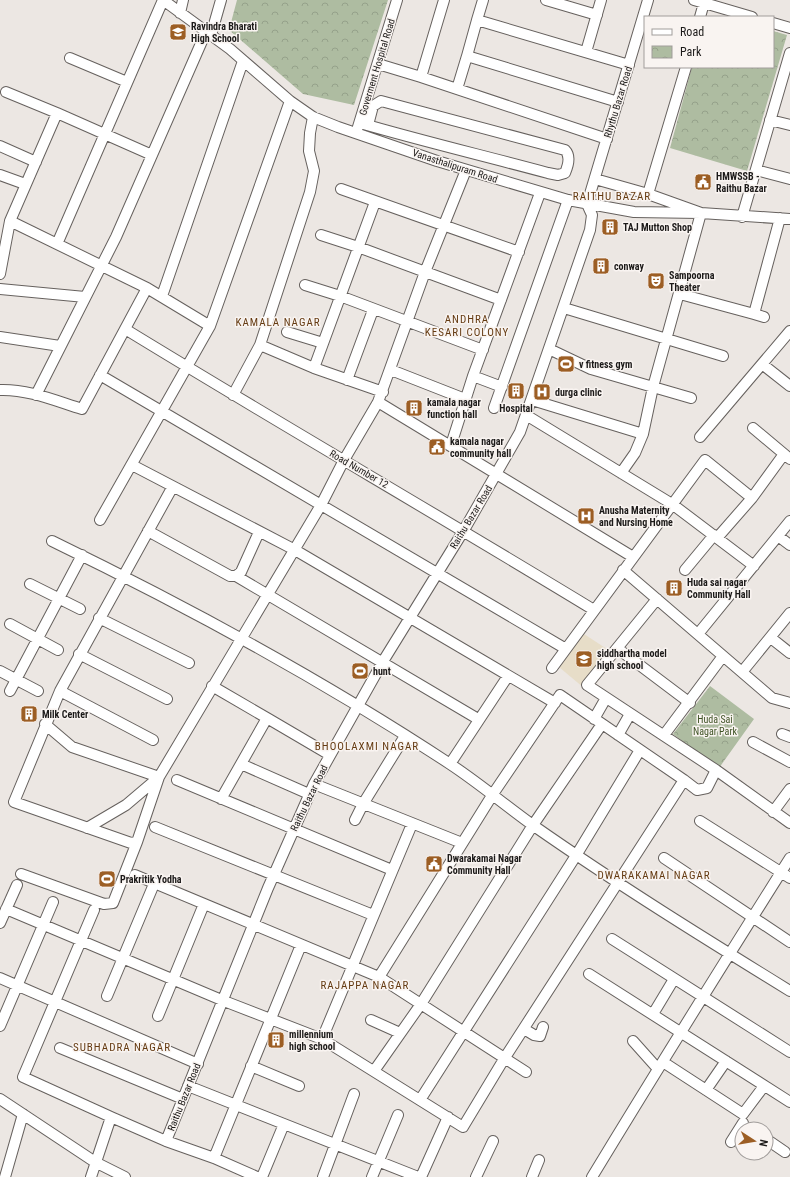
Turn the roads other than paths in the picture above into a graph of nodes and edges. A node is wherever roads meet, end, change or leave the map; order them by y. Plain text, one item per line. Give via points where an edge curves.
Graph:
1 (163, 0) edge
2 (183, 0) edge
3 (221, 0) edge
4 (397, 0) edge
5 (444, 0) edge
6 (484, 0) edge
7 (546, 0) edge
8 (601, 0) edge
9 (648, 0) edge
10 (694, 0) edge
11 (732, 0) edge
12 (704, 3) junction
13 (729, 10) junction
14 (180, 12) junction
15 (597, 15) junction
16 (700, 16) edge
17 (749, 16) edge
18 (477, 20) junction
19 (774, 23) edge
20 (790, 28) edge
21 (208, 34) junction
22 (586, 52) junction
23 (790, 52) edge
24 (467, 56) junction
25 (70, 58) dead end
26 (243, 61) junction
27 (378, 64) junction
28 (629, 64) junction
29 (686, 68) edge
30 (420, 77) junction
31 (127, 82) junction
32 (457, 89) junction
33 (6, 92) dead end
34 (290, 101) junction
35 (618, 102) junction
36 (57, 113) junction
37 (313, 117) junction
38 (770, 120) junction
39 (364, 124) junction
40 (790, 125) edge
41 (356, 133) junction
42 (103, 135) junction
43 (607, 140) junction
44 (0, 146) edge
45 (152, 155) junction
46 (36, 162) junction
47 (466, 170) junction
48 (756, 170) junction
49 (0, 176) edge
50 (595, 179) junction
51 (790, 179) edge
52 (25, 184) junction
53 (341, 189) dead end
54 (540, 193) junction
55 (648, 194) junction
56 (568, 200) junction
57 (375, 202) junction
58 (588, 204) junction
59 (701, 213) junction
60 (742, 217) junction
61 (785, 219) edge
62 (10, 221) junction
63 (444, 226) junction
64 (321, 236) dead end
65 (57, 244) junction
66 (358, 247) junction
67 (519, 252) junction
68 (102, 265) junction
69 (425, 272) junction
70 (0, 274) edge
71 (305, 285) dead end
72 (147, 288) junction
73 (0, 289) edge
74 (680, 294) junction
75 (162, 296) junction
76 (340, 296) junction
77 (85, 297) junction
78 (501, 300) junction
79 (564, 308) junction
80 (373, 310) junction
81 (754, 314) junction
82 (764, 317) dead end
83 (408, 323) junction
84 (210, 326) junction
85 (125, 329) junction
86 (790, 331) edge
87 (287, 332) dead end
88 (0, 337) edge
89 (667, 338) junction
90 (323, 343) junction
91 (260, 345) junction
92 (60, 346) junction
93 (550, 349) junction
94 (483, 350) junction
95 (723, 356) dead end
96 (762, 364) junction
97 (186, 366) junction
98 (314, 368) junction
99 (391, 370) junction
100 (100, 375) junction
101 (473, 376) junction
102 (347, 380) junction
103 (502, 386) junction
104 (790, 386) edge
105 (653, 387) junction
106 (0, 390) edge
107 (383, 392) junction
108 (36, 395) junction
109 (233, 395) junction
110 (691, 398) dead end
111 (465, 399) junction
112 (532, 400) junction
113 (378, 402) junction
114 (494, 408) dead end
115 (161, 411) junction
116 (526, 415) junction
117 (753, 428) dead end
118 (643, 434) junction
119 (700, 437) dead end
120 (451, 445) junction
121 (787, 456) edge
122 (344, 460) junction
123 (132, 465) junction
124 (622, 472) junction
125 (497, 473) junction
126 (172, 488) junction
127 (752, 498) junction
128 (672, 504) junction
129 (321, 505) junction
130 (100, 520) dead end
131 (790, 521) edge
132 (464, 530) junction
133 (148, 531) junction
134 (259, 532) junction
135 (778, 536) junction
136 (715, 537) junction
137 (52, 541) dead end
138 (790, 545) edge
139 (295, 550) junction
140 (82, 555) junction
141 (633, 557) junction
142 (754, 566) junction
143 (623, 570) junction
144 (686, 570) dead end
145 (437, 572) junction
146 (122, 576) junction
147 (236, 576) junction
148 (30, 584) dead end
149 (268, 594) junction
150 (60, 599) junction
151 (657, 599) junction
152 (80, 609) dead end
153 (594, 610) junction
154 (790, 613) edge
155 (409, 617) junction
156 (99, 618) junction
157 (10, 624) dead end
158 (698, 634) junction
159 (771, 638) junction
160 (37, 639) junction
161 (240, 639) junction
162 (617, 648) junction
163 (566, 649) junction
164 (58, 650) dead end
165 (790, 653) edge
166 (79, 654) junction
167 (723, 656) junction
168 (189, 663) dead end
169 (382, 663) junction
170 (552, 668) dead end
171 (0, 670) edge
172 (742, 672) junction
173 (508, 676) junction
174 (16, 679) junction
175 (212, 686) junction
176 (10, 691) dead end
177 (38, 691) dead end
178 (60, 691) junction
179 (606, 698) junction
180 (167, 699) dead end
181 (555, 703) junction
182 (690, 703) junction
183 (790, 704) edge
184 (358, 706) junction
185 (630, 714) junction
186 (267, 718) junction
187 (478, 719) junction
188 (598, 721) junction
189 (45, 724) junction
190 (618, 735) junction
191 (664, 735) junction
192 (405, 736) junction
193 (153, 740) dead end
194 (753, 742) dead end
195 (640, 750) junction
196 (330, 755) junction
197 (790, 762) edge
198 (241, 764) junction
199 (450, 764) junction
200 (716, 770) junction
201 (159, 777) junction
202 (177, 780) dead end
203 (684, 780) junction
204 (314, 784) junction
205 (790, 789) edge
206 (309, 794) junction
207 (493, 794) junction
208 (221, 799) junction
209 (363, 804) junction
210 (773, 812) junction
211 (356, 820) dead end
212 (700, 821) dead end
213 (790, 823) edge
214 (412, 824) junction
215 (533, 825) junction
216 (155, 827) dead end
217 (87, 828) junction
218 (293, 830) junction
219 (137, 842) junction
220 (462, 843) junction
221 (576, 854) junction
222 (664, 858) dead end
223 (790, 858) edge
224 (392, 870) junction
225 (781, 872) junction
226 (21, 874) dead end
227 (274, 875) junction
228 (135, 876) dead end
229 (790, 878) edge
230 (618, 882) junction
231 (154, 884) junction
232 (17, 885) dead end
233 (53, 902) dead end
234 (204, 904) junction
235 (6, 909) junction
236 (94, 910) dead end
237 (373, 915) junction
238 (752, 918) junction
239 (0, 923) edge
240 (43, 924) junction
241 (255, 925) junction
242 (612, 939) dead end
243 (81, 940) junction
244 (790, 942) edge
245 (302, 945) junction
246 (730, 954) junction
247 (123, 958) junction
248 (352, 966) junction
249 (589, 974) dead end
250 (379, 977) junction
251 (0, 978) edge
252 (174, 979) junction
253 (674, 979) junction
254 (17, 986) junction
255 (790, 991) edge
256 (107, 996) dead end
257 (703, 997) junction
258 (224, 1001) junction
259 (55, 1002) junction
260 (421, 1004) junction
261 (653, 1014) junction
262 (158, 1016) dead end
263 (271, 1018) junction
264 (371, 1020) dead end
265 (0, 1026) edge
266 (543, 1028) dead end
267 (524, 1029) junction
268 (462, 1032) junction
269 (682, 1032) junction
270 (400, 1033) junction
271 (322, 1039) junction
272 (632, 1041) dead end
273 (60, 1048) dead end
274 (790, 1052) edge
275 (504, 1059) junction
276 (726, 1060) junction
277 (198, 1064) junction
278 (660, 1065) junction
279 (251, 1066) junction
280 (374, 1071) junction
281 (526, 1072) dead end
282 (188, 1086) junction
283 (299, 1086) dead end
284 (764, 1086) junction
285 (706, 1090) junction
286 (354, 1094) dead end
287 (183, 1099) junction
288 (0, 1100) edge
289 (420, 1100) junction
290 (790, 1102) edge
291 (235, 1105) junction
292 (23, 1114) junction
293 (398, 1115) dead end
294 (111, 1117) junction
295 (448, 1117) junction
296 (745, 1121) edge
297 (746, 1121) edge
298 (284, 1124) junction
299 (734, 1137) edge
300 (166, 1141) junction
301 (493, 1141) dead end
302 (730, 1142) dead end
303 (774, 1144) edge
304 (335, 1145) junction
305 (785, 1152) dead end
306 (214, 1158) junction
307 (539, 1160) dead end
308 (378, 1161) junction
309 (95, 1162) junction
310 (5, 1177) edge
311 (91, 1177) edge
312 (125, 1177) edge
313 (257, 1177) edge
314 (262, 1177) edge
315 (323, 1177) edge
316 (372, 1177) edge
317 (418, 1177) edge
318 (421, 1177) edge
319 (476, 1177) edge
320 (532, 1177) edge
321 (592, 1177) edge

1 - 14 street, Vanasthalipuram Road
1 - 31 street
2 - 14 street
3 - 21 street
4 - 27 street, Goverment Hospital Road
5 - 30 street
6 - 18 street
7 - 15 street
8 - 15 street
9 - 28 street, Rhythu Bazar Road
10 - 12 street
11 - 13 street
12 - 13 street
12 - 16 street
13 - 17 street
14 - 21 street, Vanasthalipuram Road
15 - 22 street
18 - 22 street
18 - 24 street
19 - 20 street
21 - 26 street, Vanasthalipuram Road
21 - 45 street
22 - 28 street
23 - 38 street
24 - 32 street
24 - 35 street
25 - 31 street
26 - 34 street, Vanasthalipuram Road
26 - 75 street
27 - 30 street
27 - 39 street, Goverment Hospital Road
28 - 35 street, Rhythu Bazar Road
29 - 55 street
30 - 32 street
31 - 42 street
32 - 43 street
33 - 36 street
34 - 37 street, Vanasthalipuram Road
34 - 84 street
35 - 43 street, Rhythu Bazar Road
36 - 42 street
36 - 46 street
37 - 41 street, Vanasthalipuram Road
37 - 91 street via 310,151 314,171 310,192
38 - 40 street
38 - 48 street
39 - 39 street via 548,173 565,173 568,165 565,150 381,101 373,106
39 - 41 street, Goverment Hospital Road
41 - 47 street, Vanasthalipuram Road
42 - 45 street
42 - 65 street
43 - 50 street, Rhythu Bazar Road
44 - 46 street
45 - 68 street
46 - 52 street
47 - 54 street, Vanasthalipuram Road
47 - 63 street
48 - 51 street
48 - 60 street
49 - 52 street
50 - 55 street
50 - 58 street, Rhythu Bazar Road
52 - 62 street
53 - 57 street
54 - 56 street, Vanasthalipuram Road
54 - 67 street
55 - 59 street
56 - 58 street, Vanasthalipuram Road
56 - 103 street
57 - 63 street
57 - 66 street
58 - 59 street, Vanasthalipuram Road via 634,212
58 - 79 street, Raithu Bazar Road via 592,215 590,230
59 - 60 street, Vanasthalipuram Road
59 - 74 street
60 - 61 street, Vanasthalipuram Road
61 - 81 street
62 - 65 street
62 - 70 street
63 - 67 street
63 - 69 street
64 - 66 street
65 - 68 street
66 - 69 street
66 - 76 street
67 - 78 street
68 - 72 street
68 - 77 street
69 - 78 street
69 - 83 street
71 - 76 street
72 - 75 street
72 - 85 street
73 - 77 street
74 - 81 street
74 - 89 street
75 - 84 street
76 - 80 street
76 - 90 street
77 - 92 street
78 - 94 street
79 - 89 street
79 - 93 street, Raithu Bazar Road
80 - 83 street
80 - 102 street
81 - 82 street
83 - 94 street
83 - 99 street
84 - 97 street
85 - 97 street, Road Number 12
85 - 100 street
86 - 96 street
87 - 90 street
88 - 92 street
89 - 95 street
89 - 105 street
90 - 98 street
91 - 98 street
91 - 109 street
92 - 108 street
93 - 105 street via 591,369
93 - 112 street, Raithu Bazar Road
94 - 101 street
96 - 104 street
96 - 119 street
97 - 109 street, Road Number 12
97 - 115 street
98 - 102 street
99 - 107 street
99 - 111 street
100 - 108 street via 82,409
100 - 115 street
101 - 103 street
101 - 111 street
102 - 107 street
103 - 114 street
105 - 110 street
105 - 118 street
106 - 108 street
107 - 113 street
109 - 122 street, Road Number 12
111 - 120 street
112 - 116 street, Raithu Bazar Road
112 - 118 street
113 - 120 street
113 - 122 street
115 - 123 street
115 - 129 street
116 - 124 street
116 - 125 street, Raithu Bazar Road via 520,432
117 - 121 street
118 - 124 street via 635,453
120 - 125 street
121 - 127 street
122 - 129 street
122 - 132 street, Road Number 12
123 - 126 street
123 - 130 street
124 - 128 street
125 - 132 street, Raithu Bazar Road
125 - 141 street
126 - 133 street
126 - 134 street
127 - 128 street via 705,460
127 - 136 street
128 - 136 street
128 - 141 street
129 - 139 street
129 - 145 street
131 - 135 street
132 - 145 street, Raithu Bazar Road
132 - 153 street, Road Number 12
133 - 146 street
133 - 147 street via 230,576
134 - 139 street
134 - 147 street via 241,572
135 - 138 street
135 - 142 street
136 - 142 street
136 - 144 street
137 - 140 street
139 - 149 street
139 - 155 street
140 - 146 street
140 - 150 street
141 - 143 street
142 - 158 street
143 - 151 street
143 - 153 street
145 - 155 street, Raithu Bazar Road
145 - 163 street
146 - 156 street
146 - 161 street
147 - 149 street
148 - 150 street
149 - 161 street
149 - 169 street
150 - 152 street
150 - 160 street
151 - 158 street
151 - 162 street
153 - 163 street
154 - 159 street
155 - 169 street, Raithu Bazar Road
155 - 173 street
156 - 166 street
156 - 168 street
157 - 160 street
158 - 167 street
159 - 165 street
159 - 172 street
160 - 164 street
160 - 174 street
161 - 175 street
161 - 184 street
162 - 179 street via 587,685
162 - 182 street
163 - 170 street
166 - 178 street
166 - 180 street
167 - 172 street
167 - 182 street
169 - 184 street, Raithu Bazar Road
169 - 187 street
171 - 174 street
172 - 183 street via 772,698
173 - 181 street
173 - 187 street
174 - 176 street
174 - 177 street
175 - 186 street
175 - 201 street
178 - 189 street
178 - 193 street
179 - 185 street
179 - 188 street
181 - 188 street via 560,695
181 - 207 street
182 - 191 street
184 - 192 street
184 - 196 street, Raithu Bazar Road
185 - 190 street
185 - 191 street
186 - 196 street
186 - 198 street
187 - 199 street
188 - 190 street
188 - 215 street
189 - 201 street via 72,747
189 - 217 street via 14,802
190 - 195 street
191 - 200 street
192 - 199 street
192 - 209 street
194 - 197 street
195 - 203 street
195 - 221 street
196 - 204 street, Raithu Bazar Road
198 - 206 street
198 - 208 street
199 - 207 street
200 - 203 street via 707,788 697,790
200 - 210 street
201 - 217 street via 126,805
201 - 219 street
202 - 208 street
203 - 230 street
204 - 206 street, Raithu Bazar Road
204 - 209 street
205 - 210 street
206 - 218 street, Raithu Bazar Road
207 - 215 street
207 - 220 street
208 - 218 street
209 - 211 street
209 - 214 street
210 - 213 street
212 - 225 street
214 - 220 street
214 - 224 street
215 - 221 street
215 - 260 street
216 - 227 street
217 - 219 street via 131,843
218 - 224 street
218 - 227 street, Raithu Bazar Road
219 - 226 street via 113,903 104,904
220 - 250 street
221 - 230 street
221 - 268 street
222 - 238 street
223 - 225 street
224 - 237 street
225 - 229 street
225 - 238 street
227 - 237 street
227 - 241 street, Raithu Bazar Road
228 - 231 street
230 - 246 street
230 - 267 street
231 - 234 street
231 - 247 street
232 - 235 street
233 - 240 street
234 - 241 street
234 - 252 street
235 - 239 street
235 - 240 street
236 - 243 street
237 - 248 street
238 - 244 street
238 - 246 street
240 - 243 street
240 - 254 street
241 - 245 street
241 - 258 street, Raithu Bazar Road
242 - 253 street
243 - 247 street
243 - 259 street
245 - 248 street
245 - 263 street
246 - 255 street
246 - 257 street
247 - 252 street
247 - 256 street
248 - 250 street
248 - 271 street
249 - 261 street
250 - 260 street
251 - 254 street
252 - 258 street
252 - 262 street
253 - 257 street
253 - 261 street
254 - 259 street
254 - 265 street
257 - 269 street
257 - 274 street
258 - 263 street
258 - 277 street, Raithu Bazar Road
259 - 277 street
259 - 294 street, Raithu Bazar Road via 23,1077
260 - 268 street
260 - 270 street
261 - 269 street
263 - 271 street
263 - 279 street
264 - 270 street
266 - 267 street via 540,1036
267 - 275 street
268 - 275 street
268 - 289 street
269 - 276 street
269 - 278 street
270 - 280 street
271 - 280 street
272 - 278 street
273 - 287 street
275 - 281 street
275 - 295 street via 463,1127
276 - 284 street
276 - 285 street
277 - 282 street, Raithu Bazar Road
278 - 285 street
278 - 321 street
279 - 283 street
279 - 291 street
280 - 289 street
282 - 287 street, Raithu Bazar Road
282 - 291 street
284 - 290 street
284 - 297 street
285 - 296 street
286 - 304 street
287 - 300 street, Raithu Bazar Road
288 - 292 street
289 - 295 street
291 - 298 street
291 - 306 street
292 - 309 street
292 - 310 street
293 - 308 street
294 - 300 street, Raithu Bazar Road
294 - 309 street
295 - 318 street
298 - 304 street
298 - 314 street
299 - 302 street
300 - 306 street
301 - 319 street
303 - 305 street
304 - 308 street
304 - 315 street
306 - 313 street
307 - 320 street
308 - 316 street
308 - 317 street
309 - 311 street
309 - 312 street

